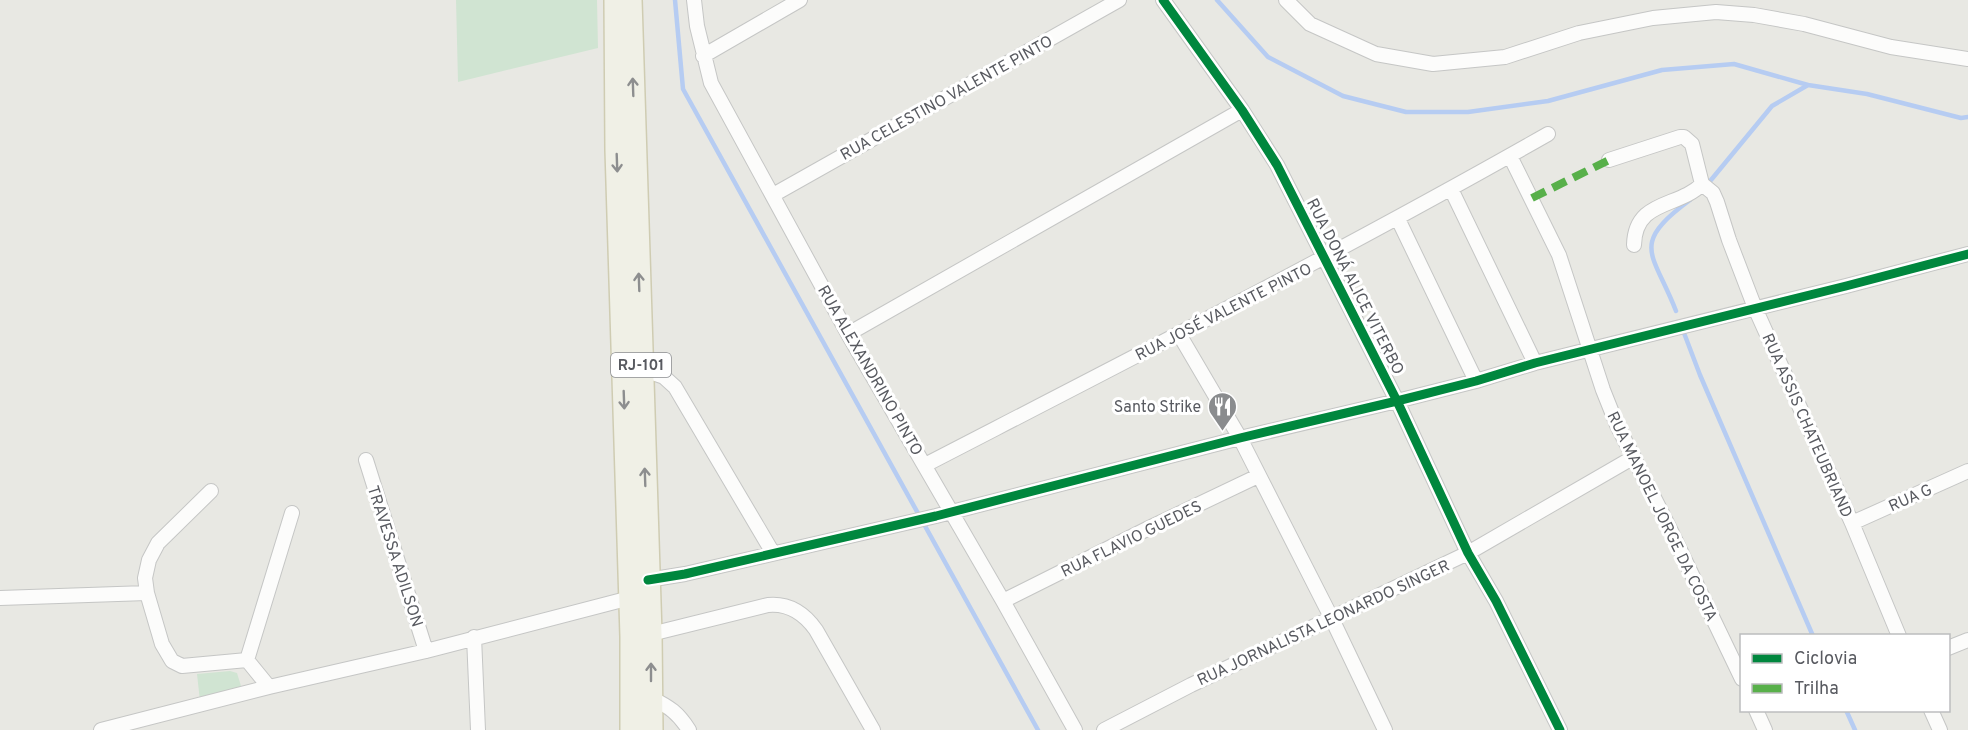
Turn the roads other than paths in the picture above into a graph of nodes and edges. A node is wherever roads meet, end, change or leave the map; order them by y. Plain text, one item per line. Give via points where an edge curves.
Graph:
1 (615, 0) edge
2 (631, 0) edge
3 (693, 0) edge
4 (800, 0) edge
5 (1119, 0) edge
6 (1163, 0) edge
7 (1286, 0) edge
8 (1705, 6) edge
9 (703, 56) junction
10 (1968, 59) edge
11 (1242, 110) junction
12 (1548, 134) dead end
13 (1510, 156) junction
14 (1609, 160) dead end
15 (1702, 183) junction
16 (1451, 189) junction
17 (773, 195) junction
18 (1398, 219) junction
19 (1634, 245) dead end
20 (1968, 254) edge
21 (1325, 258) junction
22 (1755, 308) junction
23 (848, 334) junction
24 (1179, 334) junction
25 (1590, 349) junction
26 (1535, 363) junction
27 (641, 369) junction
28 (1476, 381) junction
29 (1397, 401) junction
30 (1240, 438) junction
31 (1634, 457) junction
32 (366, 460) dead end
33 (926, 465) junction
34 (1968, 471) edge
35 (1258, 476) junction
36 (211, 491) dead end
37 (952, 512) junction
38 (292, 513) dead end
39 (1852, 523) junction
40 (1468, 553) junction
41 (773, 554) junction
42 (648, 580) junction
43 (147, 593) junction
44 (0, 598) edge
45 (630, 598) junction
46 (1004, 601) junction
47 (1332, 619) junction
48 (651, 634) junction
49 (1898, 634) edge
50 (474, 637) junction
51 (1968, 640) edge
52 (1950, 647) edge
53 (426, 651) junction
54 (247, 660) junction
55 (1740, 675) edge
56 (269, 687) junction
57 (651, 698) junction
58 (1756, 712) edge
59 (1931, 712) edge
60 (101, 730) edge
61 (478, 730) edge
62 (631, 730) edge
63 (652, 730) edge
64 (689, 730) edge
65 (873, 730) edge
66 (1075, 730) edge
67 (1104, 730) edge
68 (1385, 730) edge
69 (1560, 730) edge
70 (1765, 730) edge
71 (1940, 730) edge

1 -> 45 main road, RJ-101
27 -> 2 main road, RJ-101
3 - 9 street, RUA ALEXANDRINO PINTO
4 - 9 street
5 - 17 street, RUA CELESTINO VALENTE PINTO
6 - 11 street, RUA DONÁ ALICE VITERBO
7 - 8 street via 1310,24 1376,54 1433,64 1505,57 1579,33
8 - 10 street via 1804,24 1891,47
9 - 17 street, RUA ALEXANDRINO PINTO via 711,83
11 - 21 street, RUA DONÁ ALICE VITERBO via 1277,165
11 - 23 street
12 - 13 street, RUA JOSÉ VALENTE PINTO
13 - 16 street, RUA JOSÉ VALENTE PINTO
13 - 25 street, RUA MANOEL JORGE DA COSTA via 1559,255
14 - 15 street, RUA ASSIS CHATEUBRIAND via 1684,137 1692,144
15 - 19 street via 1650,212 1634,232
15 - 22 street, RUA ASSIS CHATEUBRIAND via 1717,202
16 - 18 street, RUA JOSÉ VALENTE PINTO
16 - 26 street
17 - 23 street, RUA ALEXANDRINO PINTO
18 - 21 street, RUA JOSÉ VALENTE PINTO
18 - 28 street
20 - 22 street
21 - 24 street, RUA JOSÉ VALENTE PINTO
21 - 29 street, RUA DONÁ ALICE VITERBO
22 - 25 street
22 - 39 street, RUA ASSIS CHATEUBRIAND
23 - 33 street, RUA ALEXANDRINO PINTO
24 - 30 street
24 - 33 street, RUA JOSÉ VALENTE PINTO
25 - 26 street
25 - 31 street, RUA MANOEL JORGE DA COSTA via 1613,416
26 - 28 street
27 - 41 street via 664,377 675,387
42 -> 27 main road, RJ-101
28 - 29 street
29 - 30 street
29 - 40 street, RUA DONÁ ALICE VITERBO
30 - 35 street
30 - 37 street
31 - 40 street, RUA JORNALISTA LEONARDO SINGER
31 - 55 street, RUA MANOEL JORGE DA COSTA
32 - 53 street, TRAVESSA ADILSON
33 - 37 street, RUA ALEXANDRINO PINTO
34 - 39 street, RUA G
35 - 46 street, RUA FLAVIO GUEDES
35 - 47 street
36 - 43 street via 158,543 145,578
37 - 41 street
37 - 46 street, RUA ALEXANDRINO PINTO
38 - 54 street
39 - 49 street, RUA ASSIS CHATEUBRIAND
40 - 47 street, RUA JORNALISTA LEONARDO SINGER
40 - 69 street, RUA DONÁ ALICE VITERBO
41 - 42 street
42 - 48 main road, RJ-101
43 - 44 street
43 - 54 street via 162,644 172,661 182,666
45 - 50 street
45 - 62 main road, RJ-101
46 - 66 street, RUA ALEXANDRINO PINTO
47 - 67 street, RUA JORNALISTA LEONARDO SINGER
47 - 68 street
57 -> 48 main road, RJ-101
48 - 65 street via 768,605 790,607 816,630
50 - 53 street
50 - 61 street
51 - 52 street
53 - 56 street
54 - 56 street
56 - 60 street
57 - 63 main road, RJ-101
57 - 64 street via 669,706
58 - 70 street
59 - 71 street

